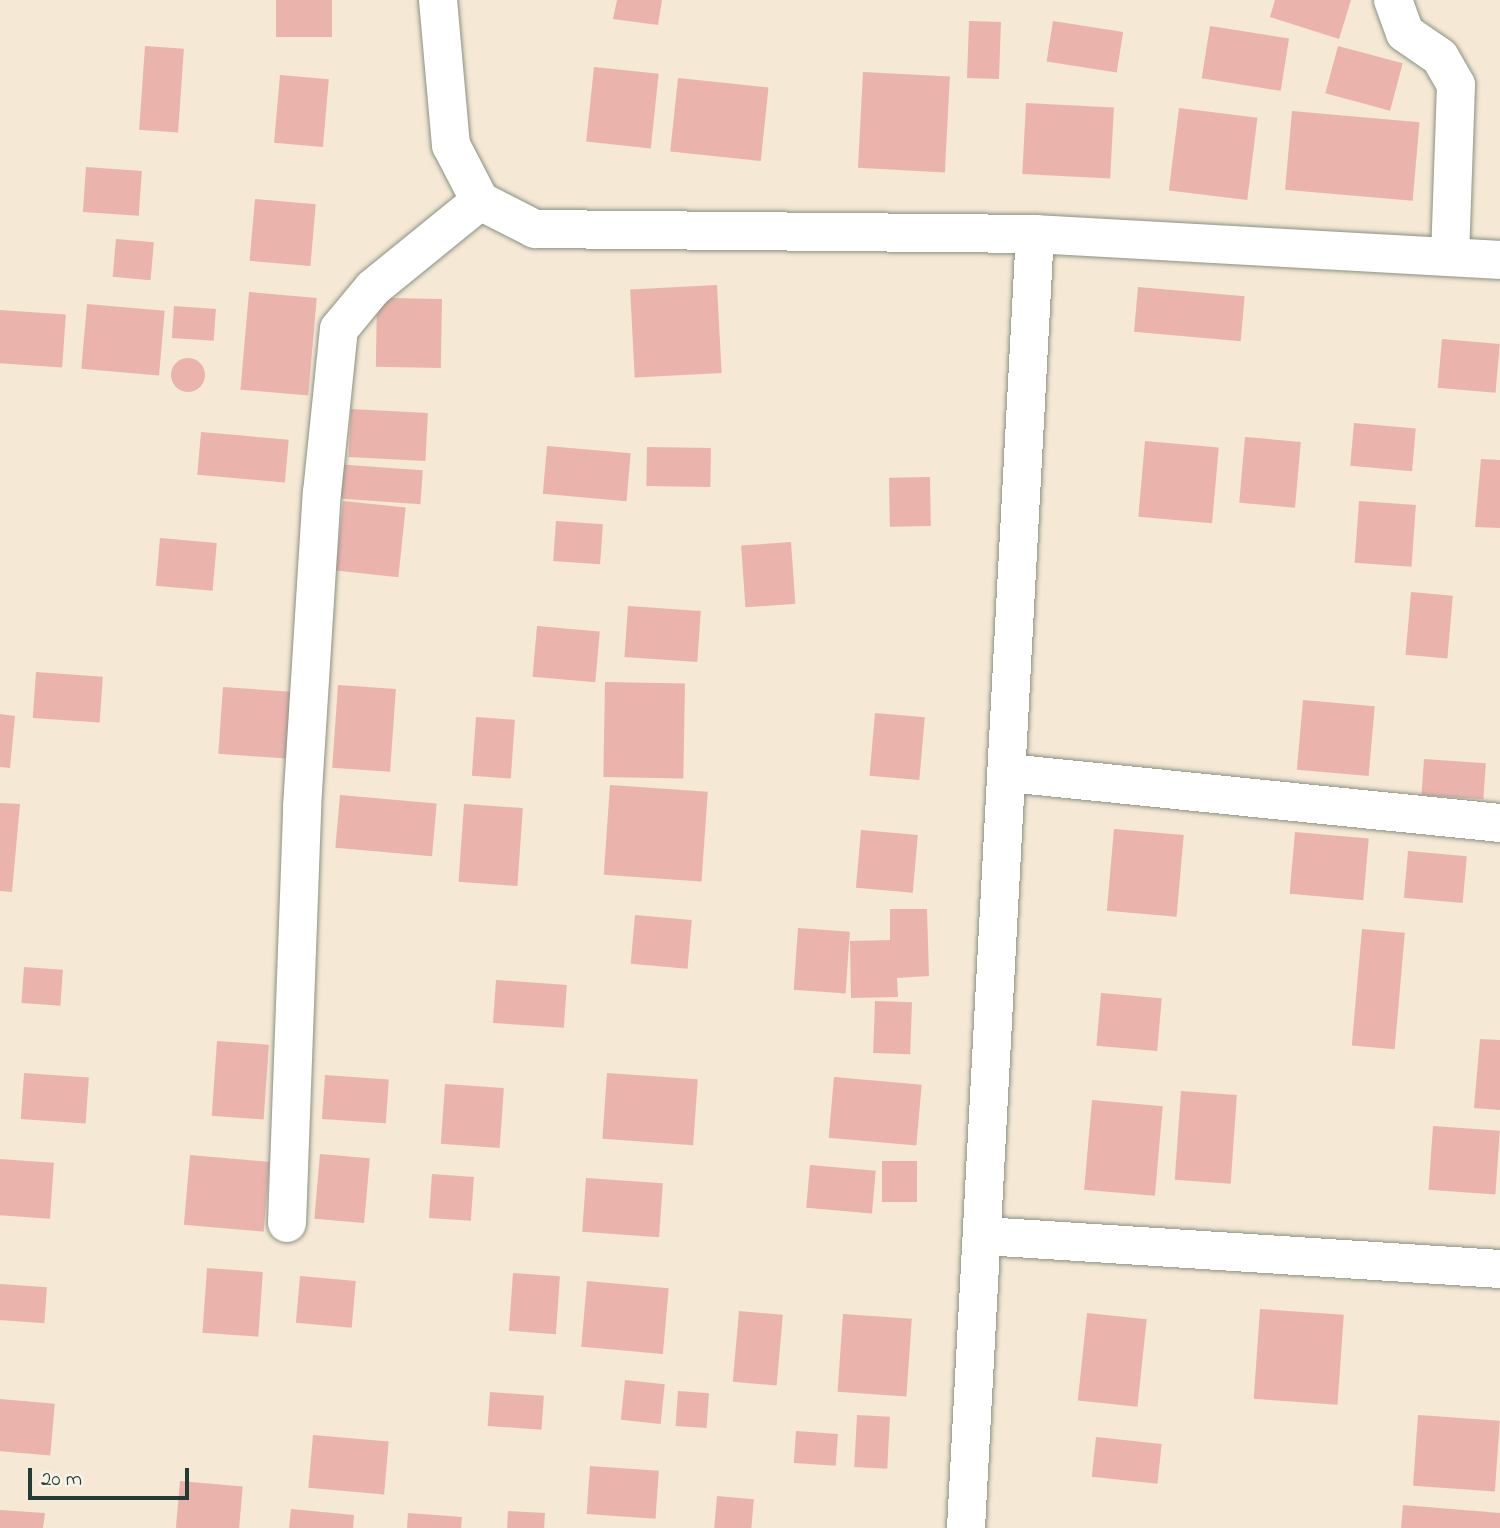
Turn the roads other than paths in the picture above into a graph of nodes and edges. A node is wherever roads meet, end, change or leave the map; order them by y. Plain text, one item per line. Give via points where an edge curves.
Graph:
1 (438, 0) edge
2 (1393, 0) edge
3 (480, 201) junction
4 (1035, 234) junction
5 (1450, 257) junction
6 (1500, 260) edge
7 (1008, 773) junction
8 (1500, 823) edge
9 (287, 1223) dead end
10 (984, 1236) junction
11 (1500, 1269) edge
12 (966, 1528) edge

1 - 3 street via 451,145
2 - 5 street via 1405,33 1440,57 1456,85
3 - 4 street via 535,229
3 - 9 street via 373,288 339,328 322,493 304,780
4 - 5 street
4 - 7 street
5 - 6 street
7 - 8 street
7 - 10 street
10 - 11 street
10 - 12 street

